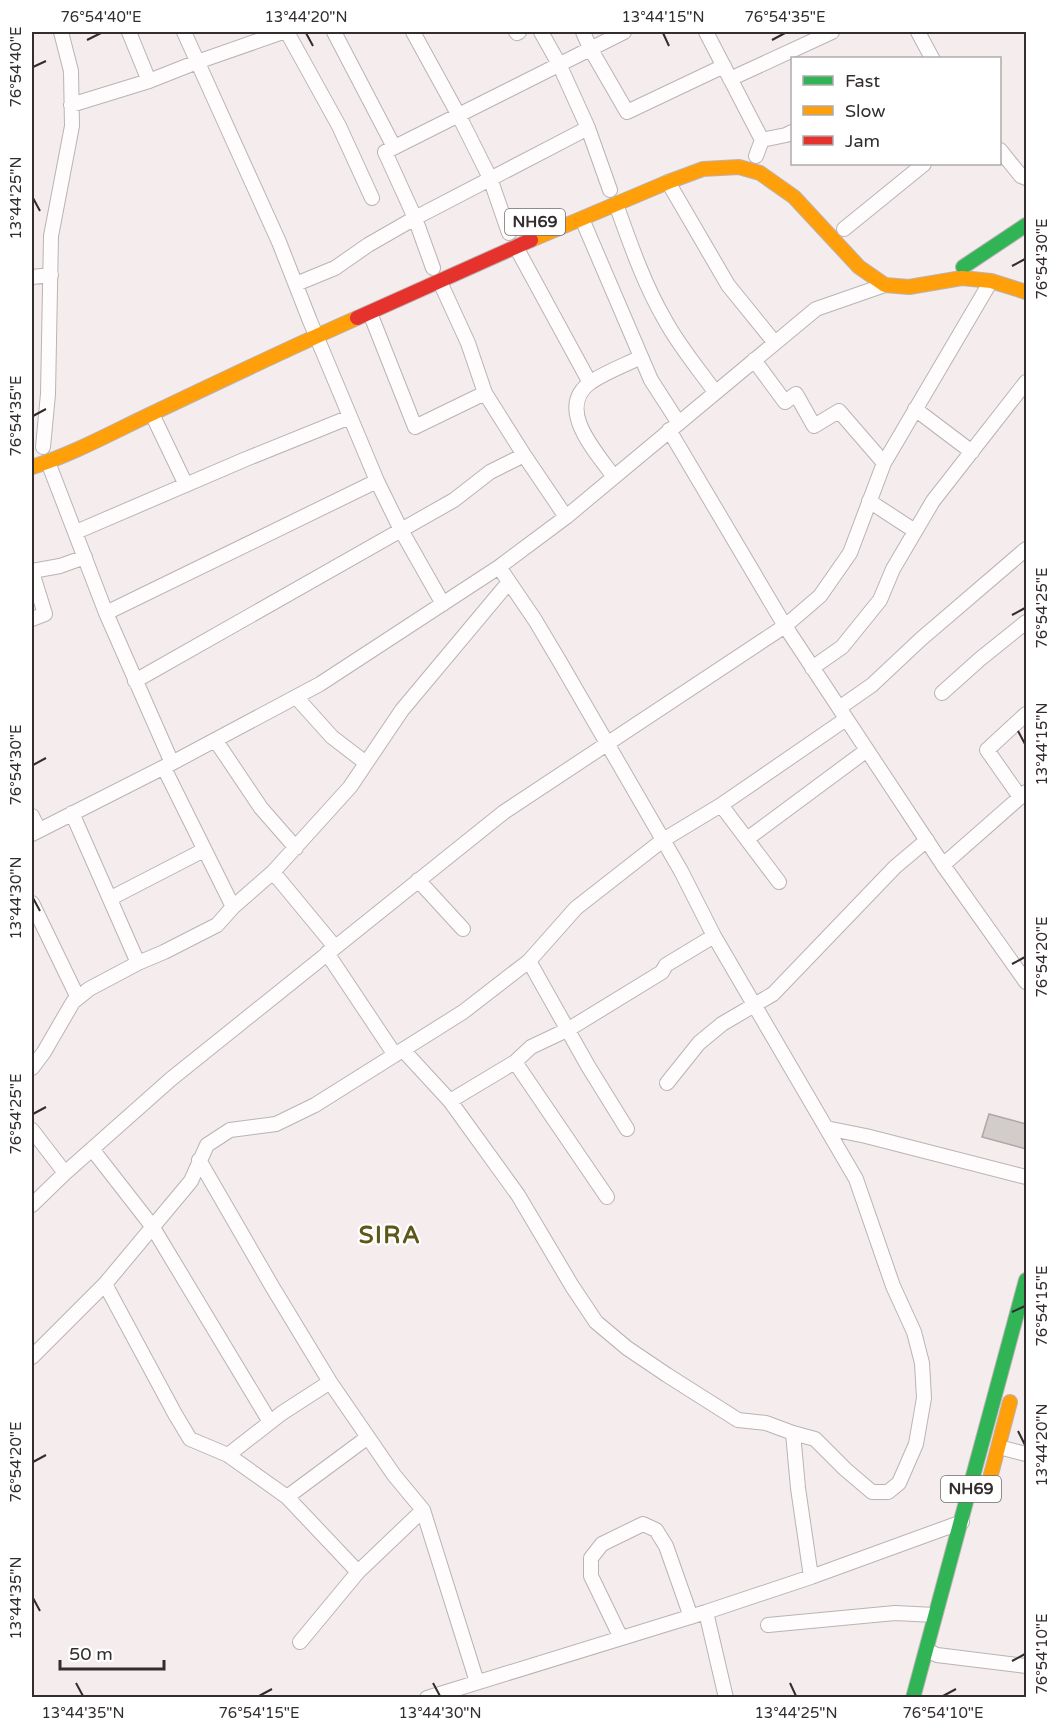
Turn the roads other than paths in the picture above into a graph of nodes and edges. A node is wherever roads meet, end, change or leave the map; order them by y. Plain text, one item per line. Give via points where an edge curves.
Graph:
1 (61, 32) edge
2 (129, 32) edge
3 (184, 32) edge
4 (285, 32) edge
5 (334, 32) edge
6 (413, 32) edge
7 (541, 32) edge
8 (583, 32) edge
9 (624, 32) edge
10 (706, 32) edge
11 (832, 32) edge
12 (918, 32) edge
13 (244, 38) edge
14 (590, 48) junction
15 (931, 57) edge
16 (197, 62) junction
17 (559, 64) junction
18 (727, 72) junction
19 (149, 81) junction
20 (71, 105) junction
21 (458, 114) junction
22 (588, 128) junction
23 (791, 132) edge
24 (762, 140) junction
25 (394, 147) junction
26 (740, 151) dead end
27 (1001, 152) edge
28 (761, 157) joint
29 (923, 165) edge
30 (490, 178) junction
31 (1026, 178) edge
32 (668, 182) junction
33 (610, 190) dead end
34 (372, 198) dead end
35 (616, 204) junction
36 (415, 218) junction
37 (582, 219) junction
38 (840, 224) joint
39 (1026, 225) edge
40 (509, 233) dead end
41 (856, 242) dead end
42 (516, 247) junction
43 (945, 267) dead end
44 (963, 267) junction
45 (434, 268) dead end
46 (51, 275) junction
47 (32, 277) edge
48 (991, 281) junction
49 (440, 282) junction
50 (1026, 282) edge
51 (296, 284) junction
52 (885, 285) junction
53 (1026, 292) edge
54 (370, 313) junction
55 (316, 336) junction
56 (775, 343) junction
57 (641, 357) junction
58 (754, 360) junction
59 (1026, 382) edge
60 (590, 383) junction
61 (715, 392) junction
62 (485, 393) junction
63 (915, 409) junction
64 (152, 414) junction
65 (351, 417) junction
66 (674, 426) junction
67 (42, 447) edge
68 (972, 452) junction
69 (524, 455) junction
70 (48, 462) junction
71 (884, 463) junction
72 (32, 467) edge
73 (614, 477) junction
74 (378, 481) junction
75 (186, 485) junction
76 (869, 501) junction
77 (566, 517) junction
78 (401, 530) junction
79 (915, 531) junction
80 (76, 532) junction
81 (1026, 549) edge
82 (85, 557) junction
83 (499, 567) junction
84 (32, 571) edge
85 (509, 582) junction
86 (443, 604) junction
87 (106, 613) junction
88 (32, 619) edge
89 (1026, 622) edge
90 (785, 626) junction
91 (812, 668) junction
92 (135, 681) junction
93 (942, 693) dead end
94 (296, 697) junction
95 (843, 714) junction
96 (1026, 714) edge
97 (216, 741) junction
98 (607, 746) junction
99 (867, 750) junction
100 (366, 763) junction
101 (168, 766) junction
102 (1023, 795) edge
103 (722, 805) junction
104 (72, 813) junction
105 (32, 816) edge
106 (35, 832) edge
107 (747, 838) junction
108 (663, 840) junction
109 (927, 840) junction
110 (296, 848) junction
111 (204, 850) junction
112 (943, 865) junction
113 (273, 872) junction
114 (418, 880) junction
115 (779, 882) dead end
116 (111, 898) junction
117 (32, 903) edge
118 (233, 907) junction
119 (464, 929) dead end
120 (714, 936) junction
121 (331, 950) junction
122 (529, 961) junction
123 (138, 963) junction
124 (1026, 982) edge
125 (78, 998) junction
126 (754, 1005) junction
127 (569, 1029) junction
128 (399, 1053) junction
129 (515, 1062) junction
130 (32, 1068) edge
131 (667, 1083) dead end
132 (450, 1101) junction
133 (826, 1128) junction
134 (627, 1129) dead end
135 (32, 1130) edge
136 (92, 1149) junction
137 (199, 1160) junction
138 (65, 1173) junction
139 (1026, 1177) edge
140 (607, 1197) dead end
141 (32, 1205) edge
142 (152, 1226) junction
143 (1026, 1280) edge
144 (105, 1284) junction
145 (32, 1357) edge
146 (330, 1382) junction
147 (1013, 1393) dead end
148 (270, 1422) junction
149 (793, 1433) junction
150 (368, 1437) junction
151 (999, 1446) junction
152 (228, 1455) junction
153 (1026, 1455) edge
154 (986, 1490) dead end
155 (287, 1497) junction
156 (423, 1510) junction
157 (962, 1522) junction
158 (358, 1572) junction
159 (811, 1577) junction
160 (953, 1600) dead end
161 (706, 1612) junction
162 (935, 1615) junction
163 (691, 1617) junction
164 (768, 1625) dead end
165 (621, 1638) junction
166 (300, 1642) dead end
167 (932, 1652) junction
168 (1026, 1665) edge
169 (477, 1682) junction
170 (427, 1698) edge
171 (726, 1698) edge
172 (913, 1698) edge
173 (926, 1698) edge

1 - 20 street via 72,71
2 - 19 street
3 - 16 street
4 - 13 street
4 - 34 street via 339,126
5 - 25 street
6 - 21 street
7 - 17 street
8 - 14 street
9 - 14 street
10 - 18 street
11 - 18 street
12 - 15 street
13 - 16 street
14 - 17 street
14 - 18 street via 627,112
16 - 19 street
16 - 51 street
17 - 21 street
17 - 22 street
18 - 24 street
19 - 20 street
20 - 46 street via 72,126 51,236
21 - 25 street
21 - 30 street
22 - 30 street
22 - 33 street
23 - 24 street
24 - 28 street
25 - 36 street via 385,152
26 - 28 main road
27 - 31 street
29 - 38 street
30 - 36 street
30 - 40 street
32 - 35 main road, NH69
32 - 52 main road, NH69 via 703,169 739,167 760,173 794,197 859,267
32 - 56 street via 728,285
35 - 37 main road, NH69
35 - 61 street via 663,317
36 - 45 street
36 - 51 street via 335,268
37 - 42 main road, NH69
37 - 57 street
38 - 41 main road
39 - 44 main road
42 - 49 main road, NH69
42 - 60 street
43 - 44 main road
44 - 50 main road via 992,270
46 - 47 street
46 - 67 street via 48,394
48 - 52 main road via 962,278 909,287
48 - 53 main road
48 - 63 street
49 - 54 main road, NH69
49 - 62 street
51 - 55 street
52 - 56 street via 816,309
54 - 55 main road, NH69
54 - 62 street via 415,427
55 - 64 main road, NH69
55 - 65 street
56 - 58 street
57 - 60 street
57 - 66 street
58 - 61 street
58 - 71 street via 785,402 796,394 814,426 839,411
59 - 68 street
60 - 73 street via 580,395 575,412 585,437
61 - 66 street
62 - 69 street
63 - 68 street
63 - 71 street
64 - 70 main road, NH69
64 - 75 street
65 - 74 street
65 - 75 street
66 - 73 street
66 - 90 street
68 - 79 street
69 - 77 street
69 - 78 street via 490,472 454,500
70 - 72 main road, NH69
70 - 80 street
71 - 76 street
73 - 77 street
74 - 78 street
74 - 87 street
75 - 80 street
76 - 79 street
76 - 90 street via 850,554 820,596
77 - 83 street
78 - 86 street
78 - 92 street
79 - 91 street via 879,600 842,647
80 - 82 street
81 - 95 street via 921,639
82 - 84 street
82 - 87 street
83 - 85 street
83 - 86 street
84 - 88 street via 45,614
85 - 98 street
85 - 100 street via 402,710
86 - 94 street
87 - 92 street
89 - 93 street
90 - 91 street
90 - 98 street
91 - 95 street
92 - 101 street
94 - 97 street
94 - 100 street via 332,737
95 - 99 street
95 - 103 street
96 - 102 street via 987,750
97 - 101 street
97 - 110 street via 261,808
98 - 108 street
98 - 114 street via 504,812
99 - 107 street
99 - 109 street
100 - 110 street
101 - 104 street
101 - 111 street
102 - 112 street
103 - 107 street
103 - 108 street
104 - 106 street
104 - 116 street
105 - 106 street
107 - 115 street
108 - 120 street
108 - 122 street via 576,909
109 - 112 street
109 - 126 street via 895,867 773,994
110 - 113 street
111 - 116 street
111 - 118 street
112 - 124 street
113 - 118 street
113 - 121 street
114 - 119 street
114 - 121 street
116 - 123 street
117 - 125 street
118 - 123 street via 217,925
120 - 126 street
120 - 127 street
121 - 128 street
121 - 136 street via 171,1079
122 - 127 street
122 - 128 street via 463,1012
123 - 125 street
125 - 130 street
126 - 131 street via 699,1043
126 - 133 street
127 - 129 street via 531,1047
127 - 134 street
128 - 132 street
128 - 137 street via 315,1105 276,1124 230,1130 207,1145
129 - 132 street
129 - 140 street
132 - 149 street via 518,1195 596,1322 627,1348 738,1420 766,1423
133 - 139 street
133 - 149 street via 856,1179 893,1286 914,1332 922,1363 924,1398 916,1444 899,1483 888,1492 872,1492 814,1439
135 - 138 street
136 - 138 street
136 - 142 street
137 - 142 street via 191,1181
137 - 146 street
138 - 141 street
142 - 144 street
142 - 148 street
143 - 157 main road, NH69
144 - 145 street
144 - 152 street via 190,1439
146 - 148 street
146 - 150 street
147 - 151 main road, NH69
148 - 152 street
149 - 159 street
150 - 155 street
150 - 156 street
151 - 153 street
151 - 154 main road, NH69
152 - 155 street
155 - 158 street
156 - 158 street
156 - 169 street
157 - 159 street
157 - 162 main road, NH69
158 - 166 street
159 - 161 street
160 - 167 main road, NH69
161 - 163 street
161 - 171 street
162 - 164 street via 895,1613
162 - 167 main road, NH69
163 - 165 street
163 - 165 street via 666,1546 656,1530 643,1524 602,1544 591,1558 591,1576
165 - 169 street
167 - 168 street
167 - 172 main road, NH69
167 - 173 main road, NH69
169 - 170 street

